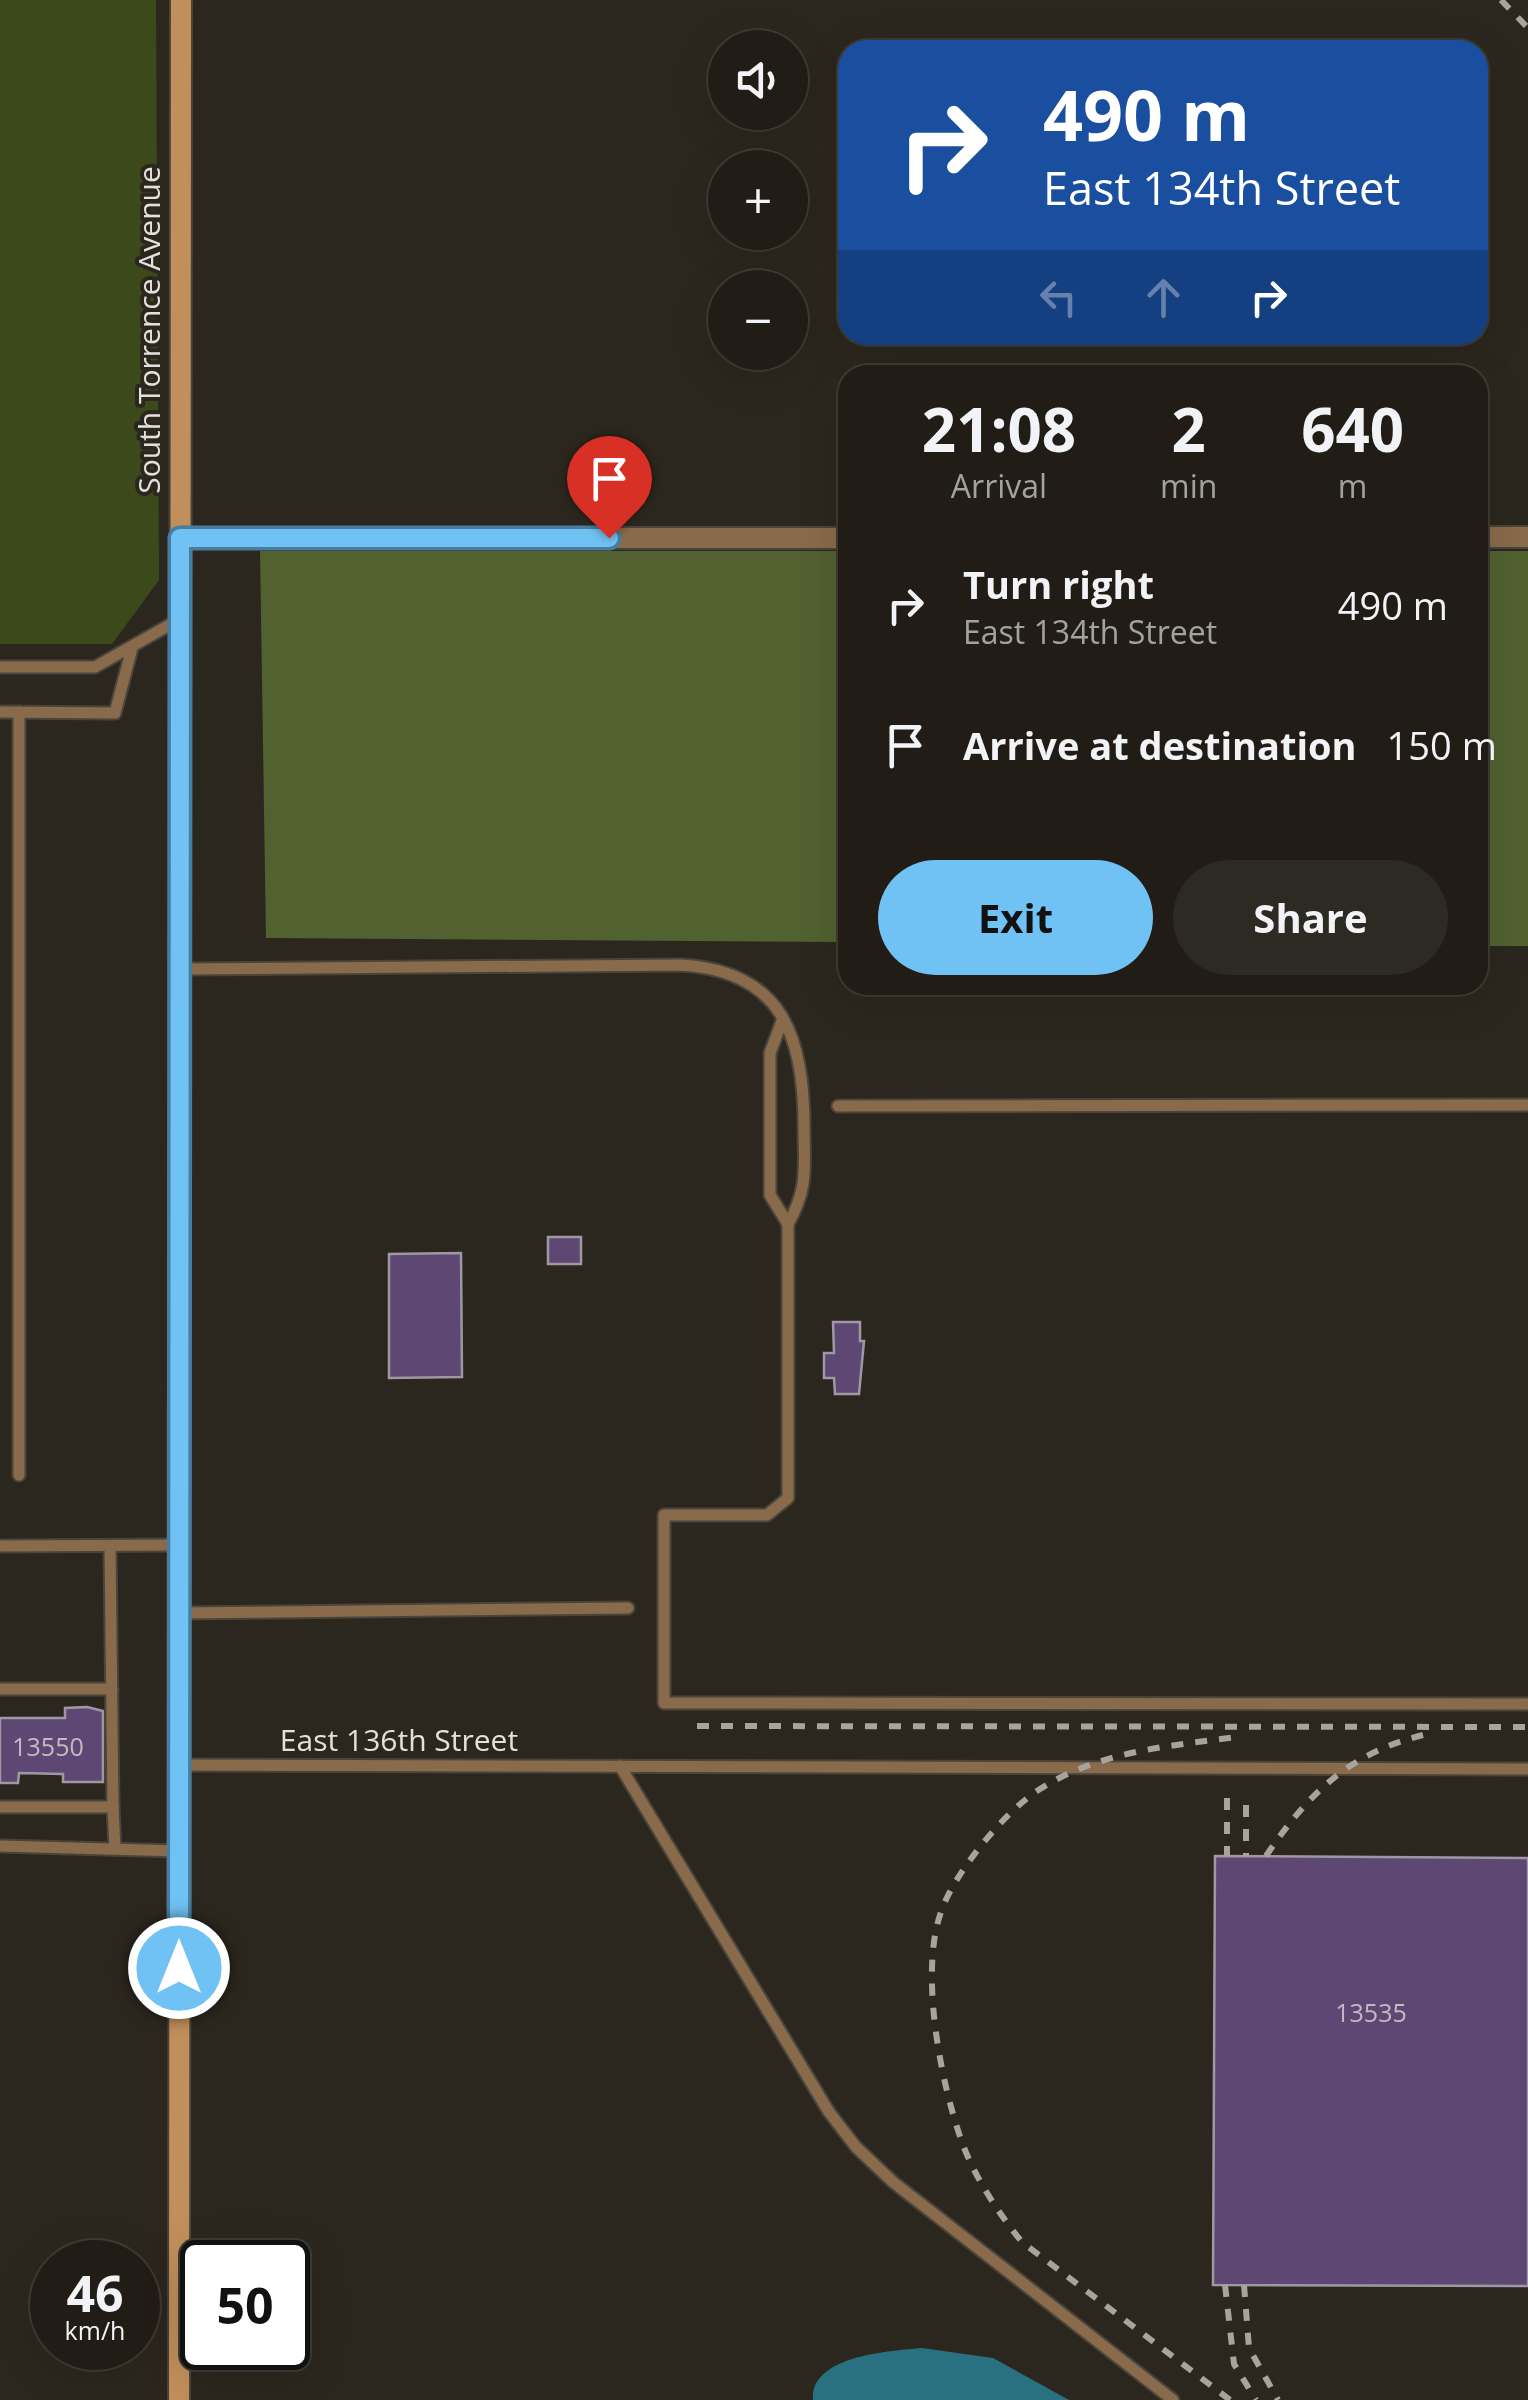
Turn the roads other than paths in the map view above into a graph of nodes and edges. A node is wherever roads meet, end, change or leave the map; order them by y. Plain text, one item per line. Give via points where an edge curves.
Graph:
1 (180, 0) edge
2 (1488, 537) edge
3 (1528, 537) edge
4 (180, 538) junction
5 (838, 538) edge
6 (180, 619) junction
7 (132, 648) junction
8 (0, 667) edge
9 (0, 712) edge
10 (18, 712) junction
11 (179, 969) junction
12 (782, 1022) junction
13 (1528, 1105) edge
14 (838, 1106) dead end
15 (788, 1224) junction
16 (19, 1475) dead end
17 (179, 1545) junction
18 (0, 1546) edge
19 (110, 1546) junction
20 (628, 1608) dead end
21 (179, 1612) junction
22 (0, 1689) edge
23 (112, 1689) junction
24 (1528, 1704) edge
25 (179, 1766) junction
26 (620, 1766) junction
27 (1528, 1769) edge
28 (0, 1807) edge
29 (113, 1807) junction
30 (0, 1846) edge
31 (114, 1849) junction
32 (179, 1851) junction
33 (179, 2400) edge
34 (1173, 2400) edge

1 - 4 main road, South Torrence Avenue
2 - 3 street
4 - 5 street
4 - 6 main road, South Torrence Avenue
6 - 7 lane
6 - 11 main road, South Torrence Avenue
7 - 8 lane via 95,667
7 - 10 lane via 115,713
9 - 10 lane
10 - 16 lane
11 - 12 lane via 702,966 760,988
11 - 17 main road, South Torrence Avenue
12 - 15 lane via 770,1054 770,1195
12 - 15 lane via 804,1073 804,1196
13 - 14 lane
15 - 24 lane via 788,1498 767,1515 664,1514 664,1703
17 - 19 lane
17 - 21 main road, South Torrence Avenue
18 - 19 lane
19 - 23 lane
20 - 21 lane
21 - 25 main road, South Torrence Avenue
22 - 23 lane
23 - 29 lane
25 - 26 lane, East 136th Street
25 - 32 main road, South Torrence Avenue
26 - 27 lane, East 136th Street
26 - 34 lane via 856,2147
28 - 29 lane
29 - 31 lane
30 - 31 lane
31 - 32 lane
32 - 33 main road, South Torrence Avenue

